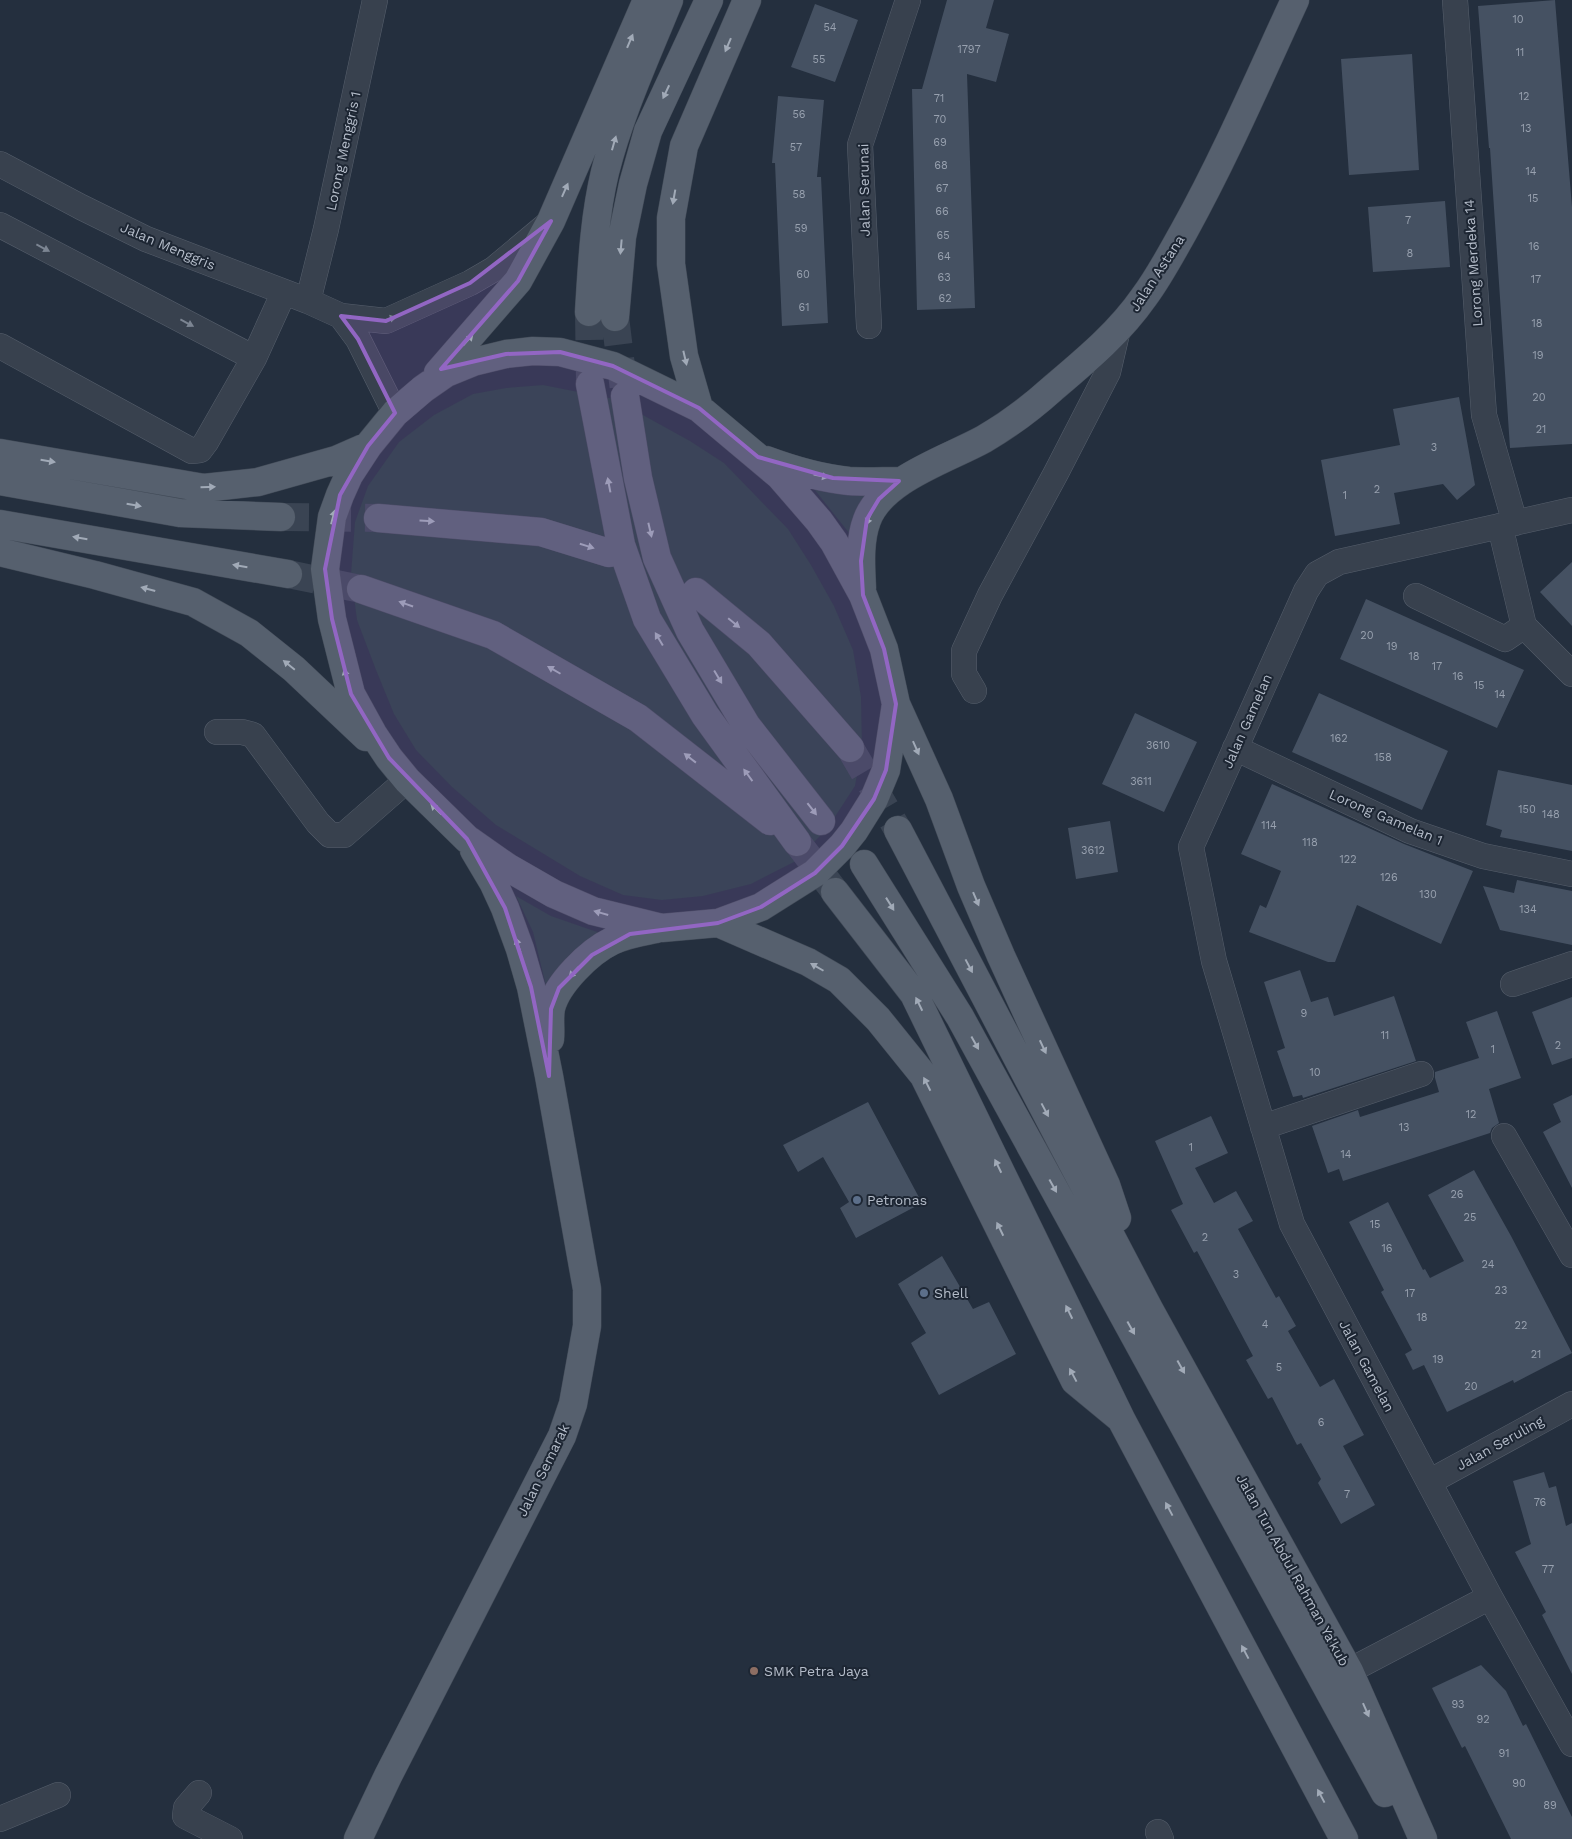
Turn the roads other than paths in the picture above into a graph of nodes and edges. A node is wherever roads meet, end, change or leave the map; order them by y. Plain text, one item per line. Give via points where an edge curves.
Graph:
1 (375, 0) edge
2 (648, 0) edge
3 (669, 0) edge
4 (709, 0) edge
5 (747, 0) edge
6 (907, 0) edge
7 (1316, 0) edge
8 (1455, 0) edge
9 (1291, 8) edge
10 (0, 164) edge
11 (551, 221) junction
12 (0, 225) edge
13 (284, 292) junction
14 (308, 301) junction
15 (588, 312) tunnel mouth
16 (341, 316) junction
17 (615, 317) tunnel mouth
18 (869, 326) dead end
19 (1118, 330) junction
20 (0, 346) edge
21 (254, 358) junction
22 (590, 384) tunnel mouth
23 (423, 389) junction
24 (625, 396) tunnel mouth
25 (699, 408) junction
26 (395, 413) junction
27 (368, 446) junction
28 (0, 454) edge
29 (758, 457) junction
30 (0, 481) edge
31 (899, 482) junction
32 (1572, 510) edge
33 (281, 518) tunnel mouth
34 (378, 518) tunnel mouth
35 (0, 524) edge
36 (1507, 524) junction
37 (0, 552) edge
38 (609, 553) dead end
39 (288, 574) tunnel mouth
40 (361, 589) tunnel mouth
41 (696, 592) dead end
42 (863, 595) junction
43 (1416, 596) dead end
44 (1524, 626) junction
45 (1572, 674) edge
46 (974, 691) dead end
47 (896, 704) junction
48 (217, 732) dead end
49 (850, 748) tunnel mouth
50 (1234, 748) junction
51 (389, 758) junction
52 (407, 780) junction
53 (821, 821) dead end
54 (898, 830) tunnel mouth
55 (467, 839) junction
56 (864, 864) dead end
57 (1572, 874) edge
58 (835, 892) tunnel mouth
59 (718, 923) junction
60 (662, 928) junction
61 (1572, 964) edge
62 (1513, 984) dead end
63 (1421, 1074) dead end
64 (549, 1076) junction
65 (1263, 1126) junction
66 (1504, 1136) dead end
67 (1572, 1255) edge
68 (1149, 1309) junction
69 (1572, 1404) edge
70 (1121, 1419) junction
71 (1429, 1482) junction
72 (1490, 1597) junction
73 (1349, 1671) junction
74 (1572, 1744) edge
75 (200, 1793) dead end
76 (58, 1796) dead end
77 (0, 1819) edge
78 (230, 1839) edge
79 (358, 1839) edge
80 (1344, 1839) edge
81 (1410, 1839) edge
82 (1423, 1839) edge

1 - 14 street, Lorong Menggris 1
11 -> 2 main road
15 -> 3 main road via 595,226 605,173 620,121
4 -> 17 main road via 648,131 632,184 622,237
5 -> 25 main road via 684,146 671,218 671,264 684,356
6 - 18 street, Jalan Serunai via 860,145
7 - 9 main road
8 - 36 street, Lorong Merdeka 14 via 1484,416
9 - 19 main road, Jalan Astana via 1193,215 1144,298
10 - 13 street, Jalan Menggris via 146,239
16 -> 11 street, Jalan Menggris via 386,321 494,269
23 -> 11 main road via 518,281
12 -> 21 street
13 - 14 street, Jalan Menggris
13 - 21 street
14 - 16 street, Jalan Menggris
16 - 26 street, Jalan Menggris via 358,339
19 - 31 main road, Jalan Astana via 1019,415 985,438
19 - 46 street via 1108,372 990,595 964,652 964,674
20 - 21 street via 192,451 200,450 206,442
22 - 40 main road via 621,546 648,619 705,715 797,842 638,718 493,635
23 - 25 main road via 446,373 473,362 533,351 560,352 613,366
23 - 26 main road
24 -> 53 main road via 638,478 657,558 690,631 746,726
25 - 29 main road
26 - 27 main road
28 -> 27 main road via 204,488 258,482 336,460
51 -> 27 main road via 351,694 332,619 325,569 332,517 349,475
29 -> 31 main road via 790,469 832,478
29 - 42 main road via 780,476 819,521
30 -> 33 main road via 180,513
31 -> 42 main road via 879,500 867,519 861,561
32 - 36 street, Jalan Gamelan
34 -> 38 main road via 541,532
39 -> 35 main road
36 - 44 street, Lorong Merdeka 14
36 - 50 street, Jalan Gamelan via 1339,562 1317,574 1306,591
51 -> 37 main road via 294,669 249,633 193,602
41 -> 49 main road via 759,644
42 - 47 main road via 884,649
43 - 44 street via 1505,639
44 - 45 street
47 - 59 main road via 886,770 874,799 842,846 815,873 781,896
47 -> 68 main road via 939,799 1001,956 1106,1186
48 - 52 street via 253,735 330,835 344,835
50 - 57 street, Lorong Gamelan 1 via 1410,830 1483,856
50 - 65 street, Jalan Gamelan via 1190,847 1214,961
51 - 52 main road
55 -> 52 main road
54 -> 68 main road
60 -> 55 main road via 613,917 554,894
64 -> 55 main road, Jalan Semarak via 520,949 493,882
56 -> 81 main road via 960,1017
70 -> 58 main road via 914,994
59 - 60 main road
70 -> 59 main road via 1075,1381 924,1076 878,1019 839,980 808,962
60 -> 64 main road via 630,934 611,942 592,955 560,988 551,1008
61 - 62 street
63 - 65 street
64 - 79 main road, Jalan Semarak via 587,1289 587,1326 574,1404 562,1436
65 - 71 street, Jalan Gamelan via 1292,1224
66 - 67 street
68 -> 73 main road, Jalan Tun Abdul Rahman Ya'kub
69 - 71 street, Jalan Seruling
80 -> 70 main road
71 - 72 street, Jalan Gamelan
72 - 73 street
72 - 74 street, Jalan Gamelan
73 -> 82 main road, Jalan Tun Abdul Rahman Ya'kub
75 - 78 street via 186,1808 185,1816
76 - 77 street

